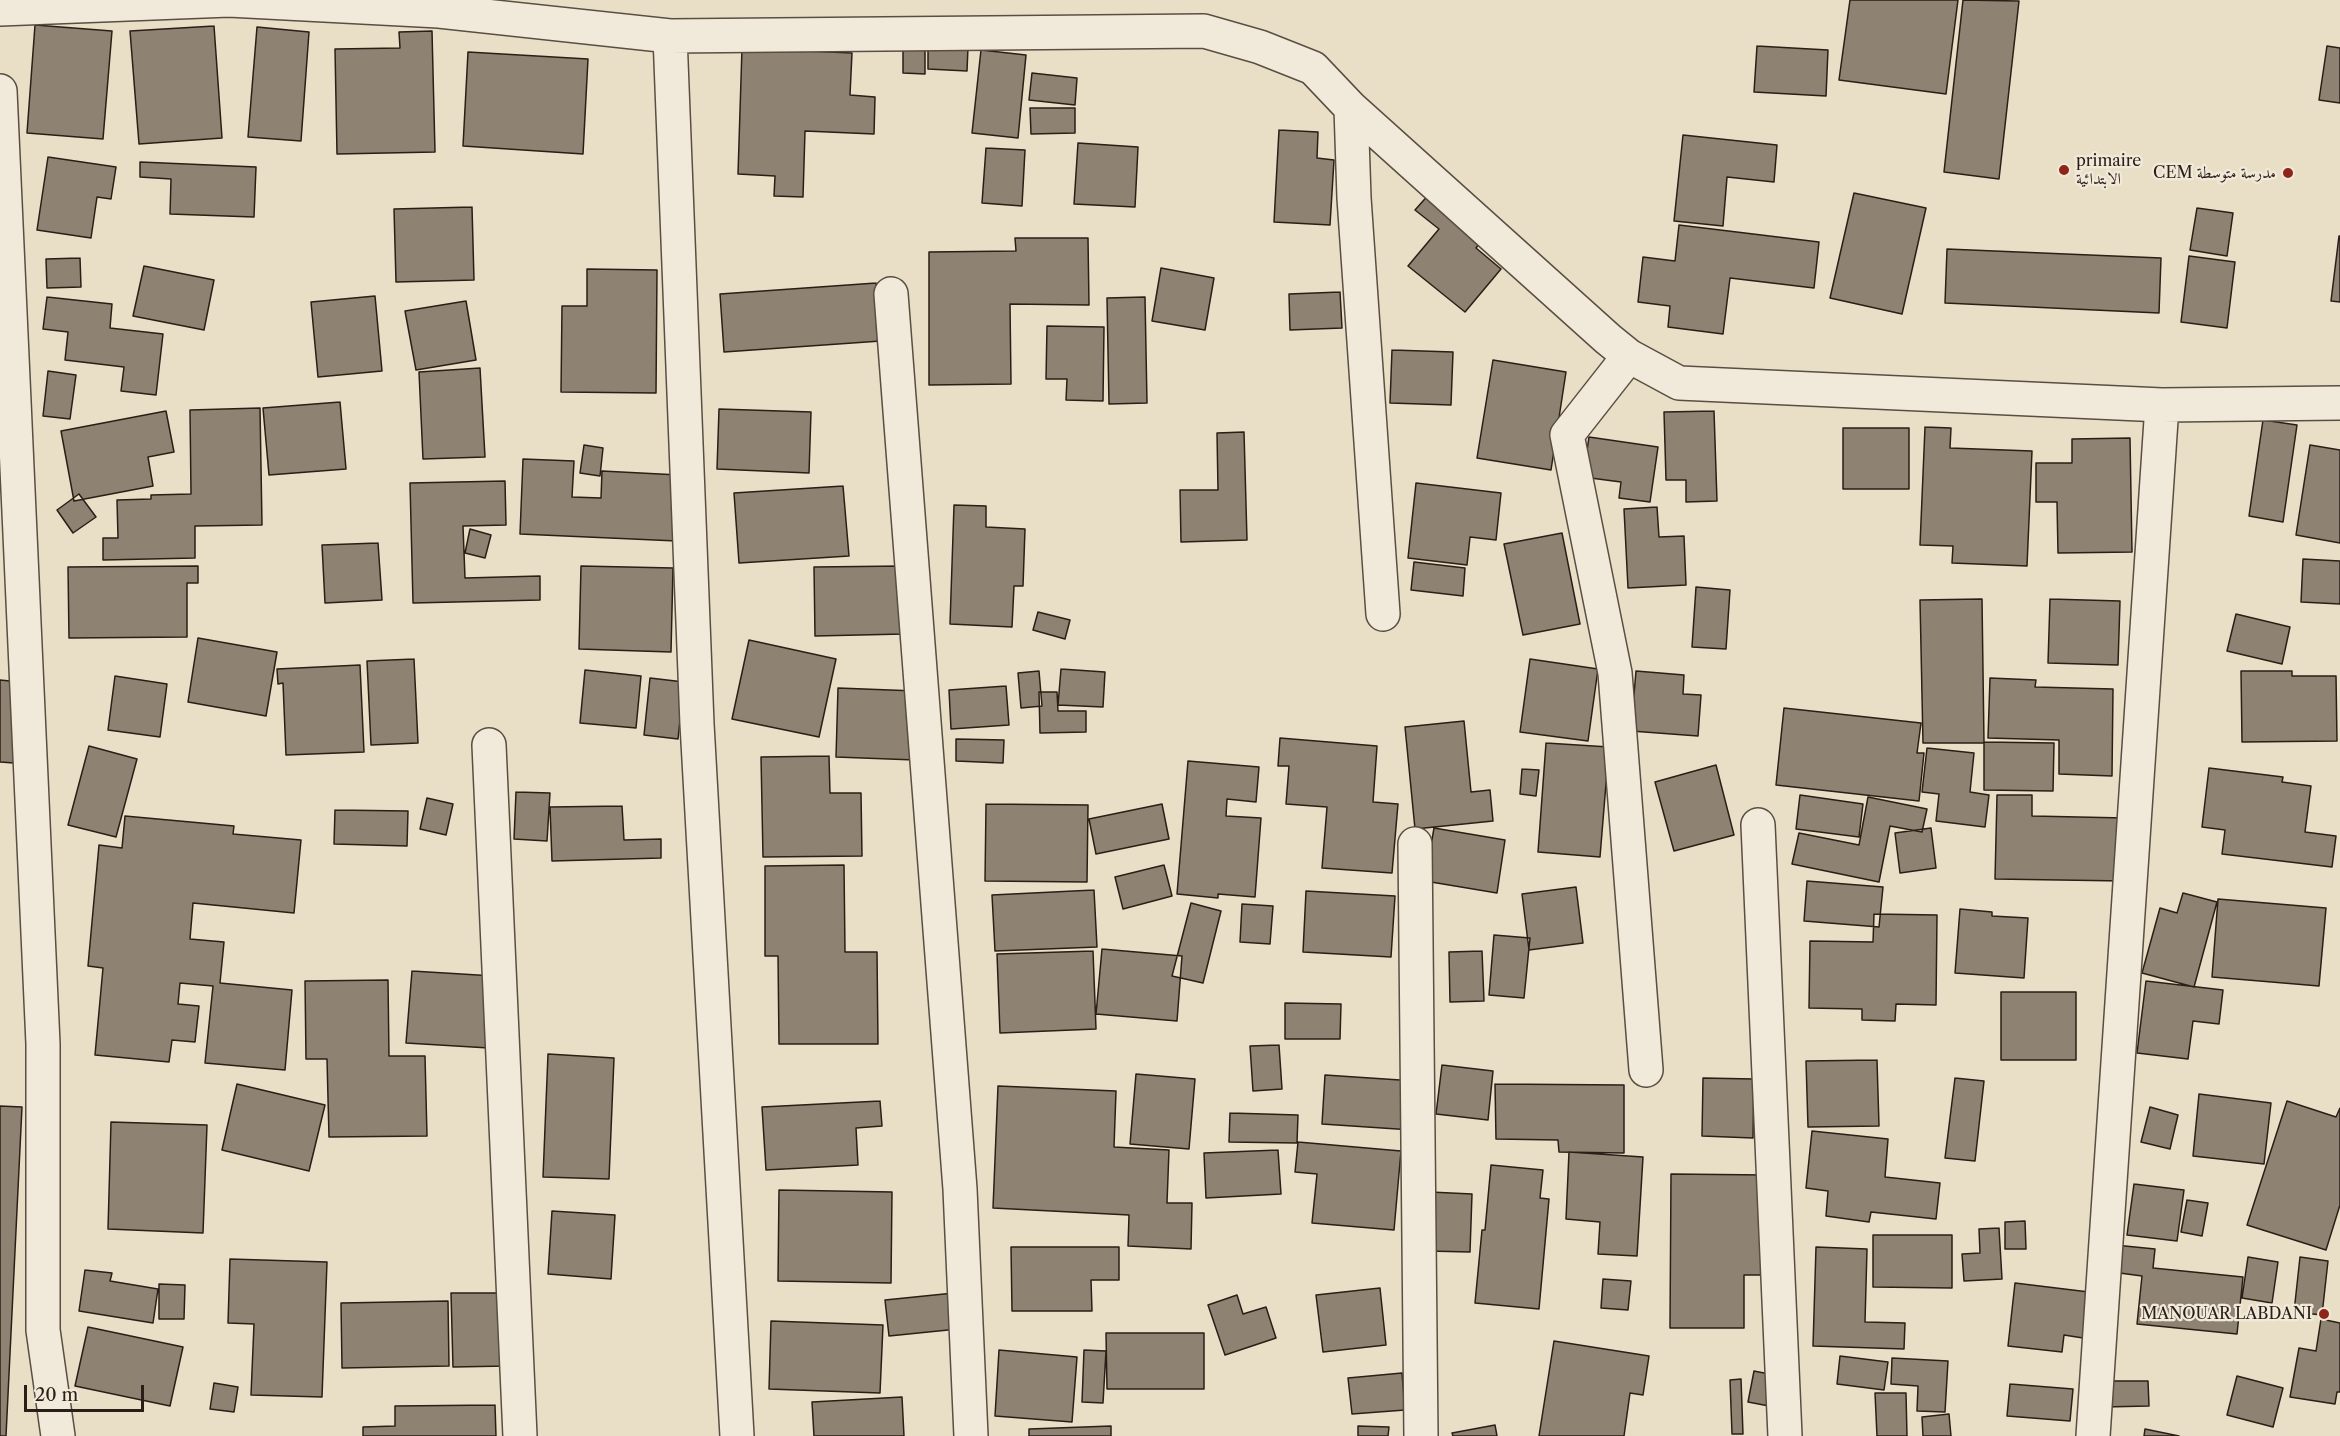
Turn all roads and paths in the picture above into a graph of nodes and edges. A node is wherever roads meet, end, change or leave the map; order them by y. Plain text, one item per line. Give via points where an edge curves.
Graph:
1 (351, 3) edge
2 (0, 9) edge
3 (670, 36) junction
4 (0, 91) edge
5 (1351, 108) junction
6 (891, 294) dead end
7 (1629, 356) junction
8 (2340, 403) edge
9 (2162, 405) junction
10 (1383, 614) dead end
11 (489, 745) dead end
12 (1758, 825) dead end
13 (1415, 844) dead end
14 (1646, 1070) dead end
15 (58, 1436) edge
16 (520, 1436) edge
17 (737, 1436) edge
18 (971, 1436) edge
19 (1421, 1436) edge
20 (1785, 1436) edge
21 (2093, 1436) edge

1 - 2 street via 229,0
1 - 3 street
3 - 5 street via 1204,31 1313,68
3 - 17 street via 697,724
4 - 15 street via 43,1044 43,1330
5 - 7 street
5 - 10 street
6 - 18 street via 960,1189
7 - 9 street via 1678,383
7 - 14 street via 1567,435 1615,673
8 - 9 street
9 - 21 street
11 - 16 street
12 - 20 street
13 - 19 street

